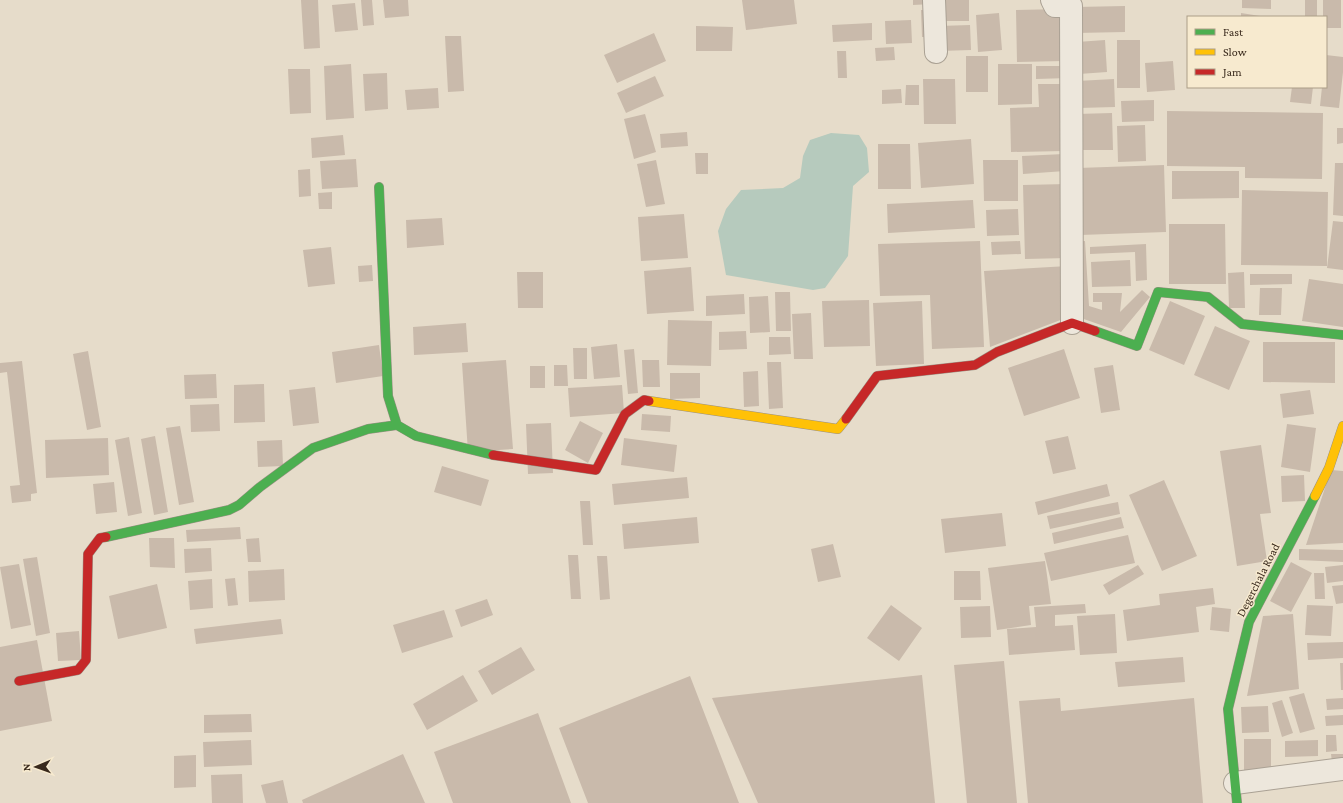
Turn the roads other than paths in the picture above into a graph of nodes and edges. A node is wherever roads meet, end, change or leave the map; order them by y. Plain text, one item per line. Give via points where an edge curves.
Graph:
1 (934, 0) edge
2 (1052, 0) edge
3 (936, 52) dead end
4 (378, 187) dead end
5 (1072, 322) junction
6 (1343, 335) edge
7 (397, 424) junction
8 (1343, 426) edge
9 (19, 681) dead end
10 (1343, 769) edge
11 (1236, 793) edge

1 - 3 street
2 - 5 street via 1055,6 1071,6
4 - 7 street via 388,396
5 - 6 street via 1137,346 1158,292 1208,297 1242,324
5 - 7 street via 997,352 975,365 877,376 838,429 644,400 625,414 596,470 489,455 416,436
7 - 9 street via 368,429 313,448 229,510 100,538 88,554 86,660 78,670
8 - 11 street, Degerchala Road via 1329,468 1249,622 1228,709
10 - 11 street

